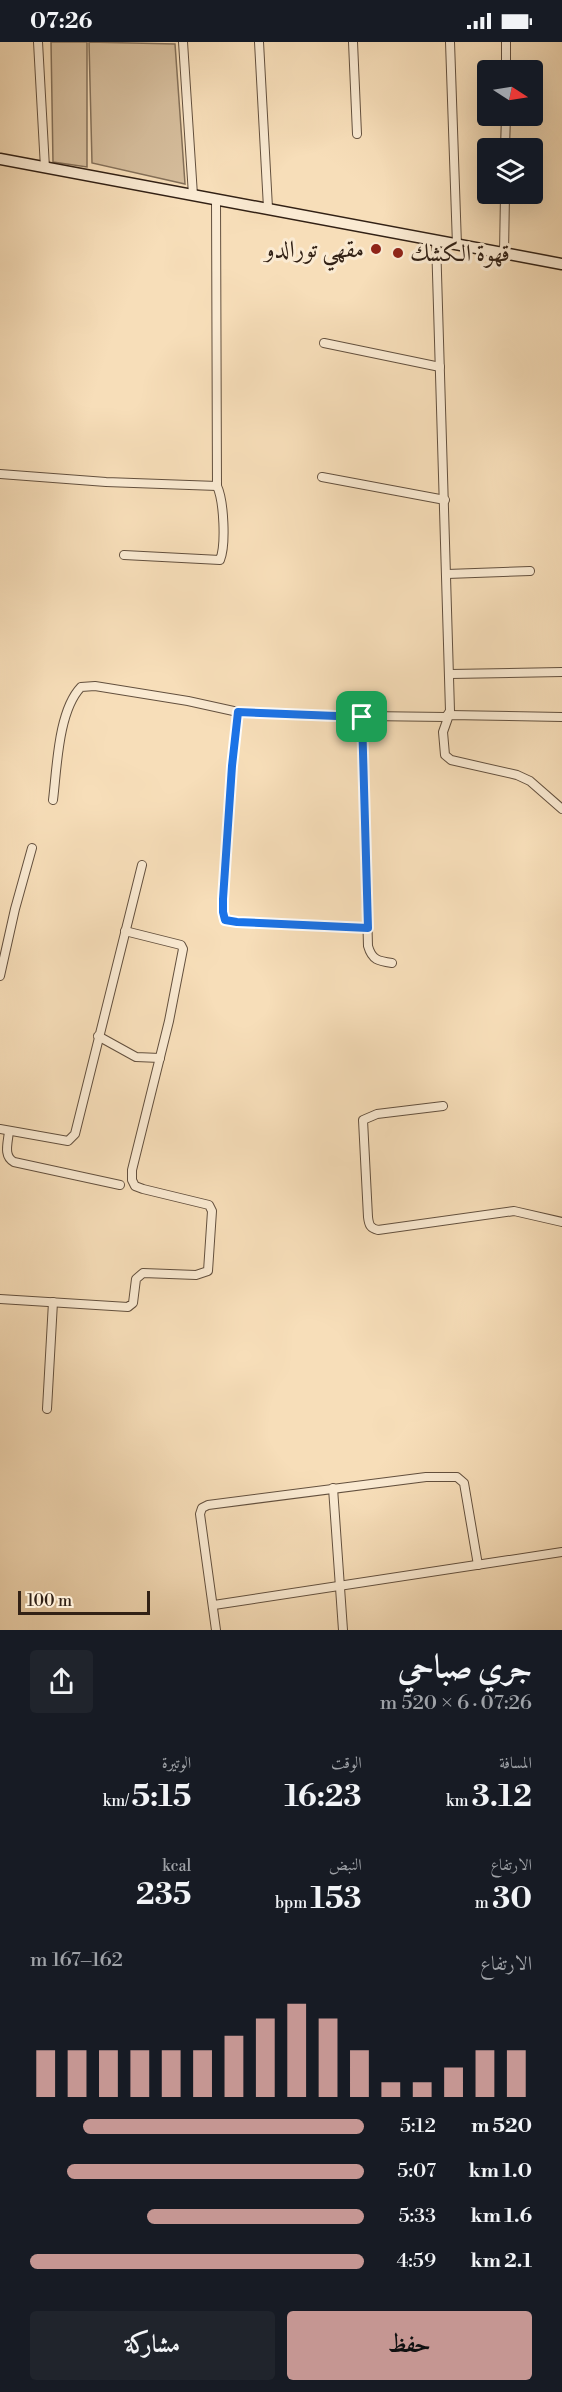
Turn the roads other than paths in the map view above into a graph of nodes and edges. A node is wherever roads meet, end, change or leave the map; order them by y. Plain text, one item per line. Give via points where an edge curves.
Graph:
1 (38, 42) edge
2 (183, 42) edge
3 (259, 42) edge
4 (353, 42) edge
5 (450, 42) edge
6 (506, 42) edge
7 (506, 60) edge
8 (357, 134) dead end
9 (0, 159) edge
10 (45, 168) junction
11 (193, 195) junction
12 (216, 199) junction
13 (505, 204) edge
14 (268, 208) junction
15 (436, 240) junction
16 (457, 245) junction
17 (504, 253) junction
18 (562, 264) edge
19 (324, 343) dead end
20 (440, 367) junction
21 (0, 474) edge
22 (322, 477) dead end
23 (217, 486) junction
24 (445, 500) junction
25 (124, 555) dead end
26 (530, 571) dead end
27 (447, 574) junction
28 (562, 672) edge
29 (450, 674) junction
30 (238, 712) junction
31 (449, 715) junction
32 (362, 717) junction
33 (562, 717) edge
34 (53, 800) dead end
35 (562, 809) edge
36 (32, 848) dead end
37 (142, 865) dead end
38 (368, 928) junction
39 (125, 932) junction
40 (392, 963) dead end
41 (0, 976) edge
42 (98, 1036) junction
43 (160, 1058) junction
44 (443, 1106) dead end
45 (0, 1129) edge
46 (9, 1131) junction
47 (120, 1185) dead end
48 (562, 1222) edge
49 (0, 1299) edge
50 (53, 1302) junction
51 (47, 1409) dead end
52 (333, 1488) junction
53 (562, 1552) edge
54 (478, 1565) junction
55 (341, 1587) junction
56 (214, 1605) junction
57 (216, 1630) edge
58 (343, 1630) edge

1 - 10 street
2 - 11 street
3 - 14 street
4 - 8 street
5 - 16 street
6 - 7 street
9 - 10 main road
10 - 11 main road
11 - 12 main road
12 - 14 main road
12 - 23 street
13 - 17 street
14 - 15 main road
15 - 16 main road
15 - 20 street
16 - 17 main road
17 - 18 main road
19 - 20 street
20 - 24 street
21 - 23 street
22 - 24 street
23 - 25 street via 223,550 220,560
24 - 27 street
26 - 27 street
27 - 29 street
28 - 29 street
29 - 31 street
30 - 32 street
30 - 34 street via 107,687 81,687 70,703 63,728
30 - 38 street via 223,899 225,920
31 - 32 street
31 - 33 street
31 - 35 street via 442,732 445,755 451,760 517,775 530,781
32 - 38 street
36 - 41 street
37 - 39 street
38 - 40 street via 371,955 376,961
39 - 42 street
39 - 43 street via 181,945 183,949
42 - 43 street via 136,1057
42 - 46 street via 72,1139
43 - 50 street via 132,1180 143,1189 209,1205 212,1211 208,1271 196,1275 139,1275 133,1303 128,1307
44 - 48 street via 377,1114 363,1120 372,1229 514,1211
45 - 46 street
46 - 47 street via 7,1153 14,1162
49 - 50 street
50 - 51 street
52 - 54 street via 426,1477 461,1479
52 - 55 street
52 - 56 street via 202,1508
53 - 54 street
54 - 55 street
55 - 56 street
55 - 58 street
56 - 57 street

